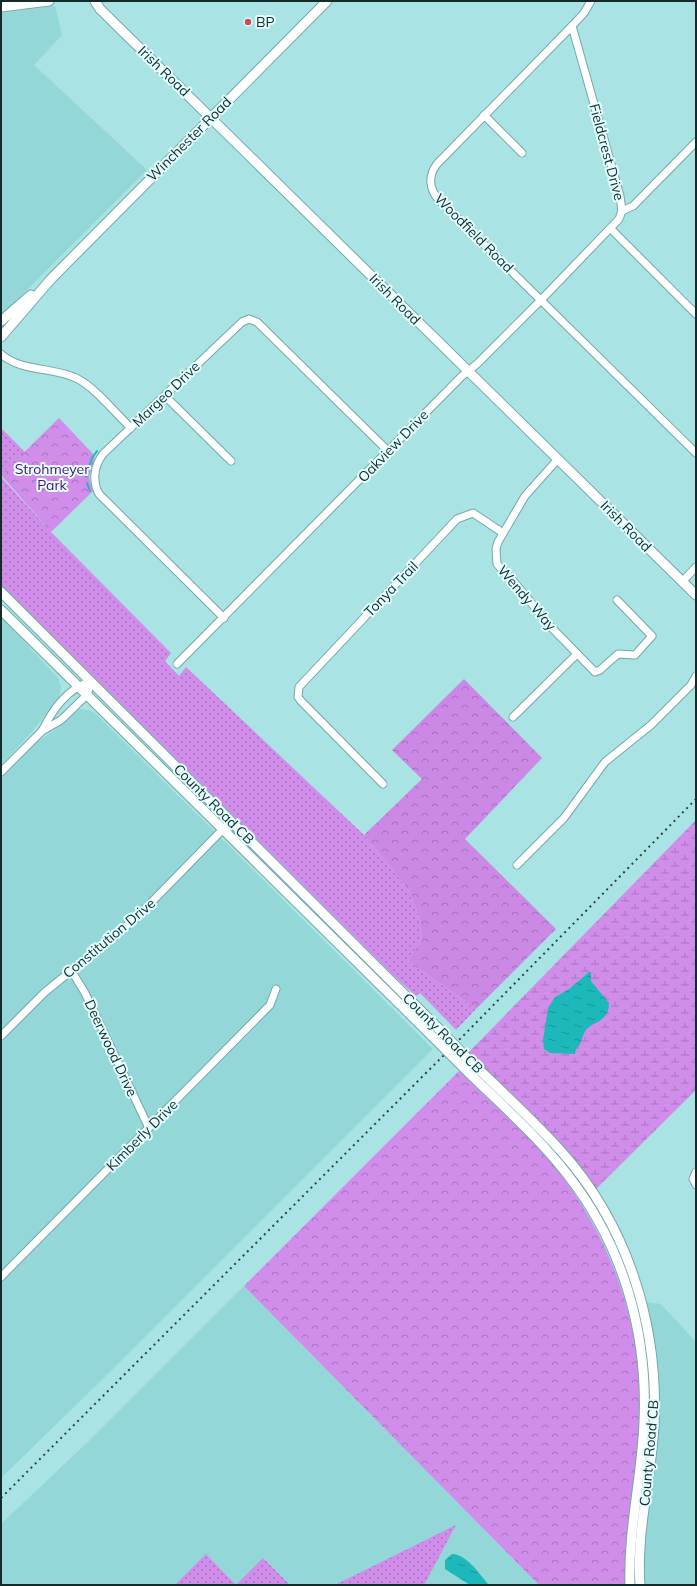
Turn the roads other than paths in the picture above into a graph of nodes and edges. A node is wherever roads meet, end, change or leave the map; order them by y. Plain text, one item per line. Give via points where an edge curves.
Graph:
1 (49, 1) edge
2 (95, 1) edge
3 (327, 1) edge
4 (591, 1) edge
5 (1, 7) edge
6 (572, 26) junction
7 (484, 115) junction
8 (210, 117) junction
9 (696, 142) edge
10 (522, 153) dead end
11 (622, 211) junction
12 (611, 229) junction
13 (51, 279) junction
14 (541, 300) junction
15 (696, 314) edge
16 (1, 321) edge
17 (1, 337) edge
18 (1, 354) edge
19 (468, 371) junction
20 (165, 396) junction
21 (131, 428) junction
22 (388, 451) junction
23 (696, 453) edge
24 (558, 459) junction
25 (231, 461) dead end
26 (502, 534) junction
27 (696, 567) edge
28 (682, 582) junction
29 (1, 592) edge
30 (696, 595) edge
31 (617, 600) dead end
32 (1, 610) edge
33 (224, 618) junction
34 (578, 654) junction
35 (177, 664) dead end
36 (696, 676) edge
37 (91, 681) junction
38 (77, 686) junction
39 (87, 695) junction
40 (513, 717) dead end
41 (42, 731) junction
42 (1, 772) edge
43 (383, 784) dead end
44 (231, 821) junction
45 (222, 830) junction
46 (517, 865) dead end
47 (71, 970) junction
48 (276, 989) dead end
49 (435, 1033) junction
50 (1, 1036) edge
51 (465, 1062) junction
52 (149, 1128) junction
53 (696, 1172) edge
54 (695, 1182) edge
55 (1, 1277) edge
56 (630, 1585) edge
57 (640, 1585) edge

1 - 5 main road
2 - 8 main road, Irish Road via 100,9
3 - 8 main road, Winchester Road
4 - 6 street, Woodfield Road
6 - 7 street, Woodfield Road
6 - 11 street, Fieldcrest Drive
7 - 10 street
7 - 14 street, Woodfield Road via 433,169 432,190 439,200
8 - 13 main road, Winchester Road
8 - 19 main road, Irish Road
9 - 11 street via 633,206
11 - 12 street, Fieldcrest Drive via 620,219
12 - 14 street, Oakview Drive
12 - 15 street
13 - 16 main road, Winchester Road
13 - 17 main road, Winchester Road
14 - 19 street, Oakview Drive
14 - 23 street, Woodfield Road
18 - 21 street via 13,362 76,378
19 - 22 street, Oakview Drive
19 - 24 main road, Irish Road
20 - 21 street, Margeo Drive
20 - 22 street, Margeo Drive via 242,322 246,319 254,320
20 - 25 street
21 - 33 street, Margeo Drive via 100,459 94,476 97,491
22 - 33 street, Oakview Drive
24 - 26 street, Wendy Way via 525,496
24 - 28 main road, Irish Road
26 - 34 street, Wendy Way via 496,549 497,564 550,626
26 - 43 street, Tonya Trail via 473,513 457,519 301,682 297,692 301,701
27 - 28 street
28 - 30 main road, Irish Road
29 - 37 main road, County Road CB
31 - 34 street, Wendy Way via 652,636 634,654 618,654 597,672
32 - 38 main road, County Road CB
33 - 35 street, Oakview Drive
34 - 40 street
36 - 46 street via 691,685 651,725 605,762 564,818
37 - 38 street
37 - 39 street
37 - 44 main road, County Road CB
38 - 39 main road, County Road CB
38 - 41 street via 52,712
39 - 41 street via 61,720
39 - 45 main road, County Road CB
41 - 42 street
44 - 45 street, Constitution Drive
44 - 49 main road, County Road CB
45 - 47 street, Constitution Drive via 135,919
45 - 49 main road, County Road CB
47 - 50 street, Constitution Drive
47 - 52 street, Deerwood Drive via 85,993
48 - 52 street, Kimberly Drive via 270,1005
49 - 51 main road, County Road CB, bridge
51 - 56 main road, County Road CB via 567,1174 603,1230 624,1278 639,1330 644,1400 632,1529
51 - 57 main road, County Road CB via 560,1150 587,1184 624,1252 641,1298 652,1350 654,1427 642,1530
52 - 55 street, Kimberly Drive
53 - 54 street

